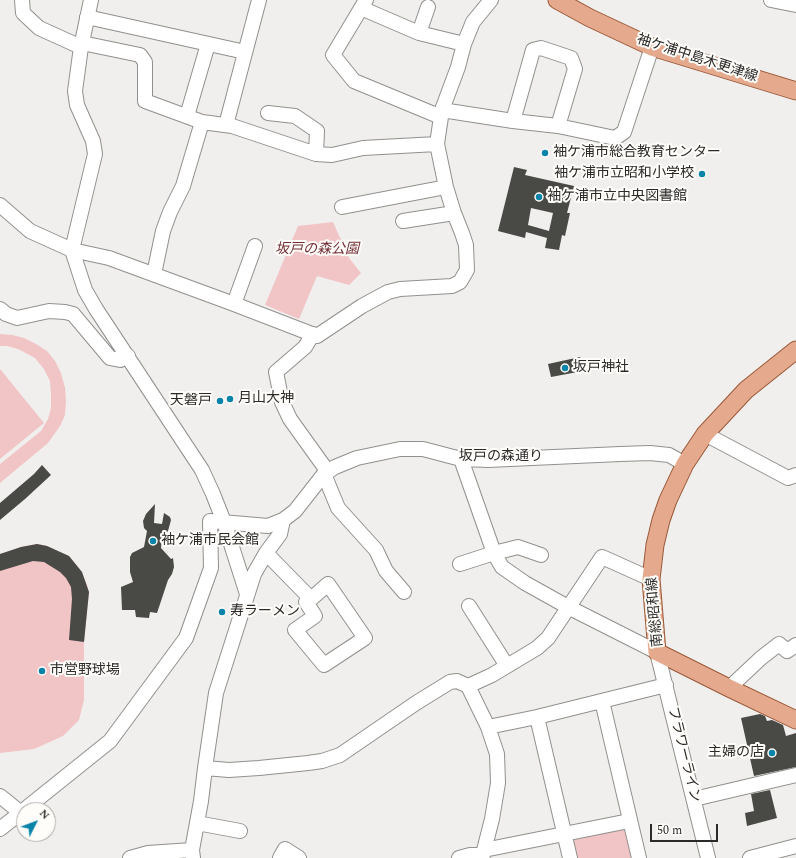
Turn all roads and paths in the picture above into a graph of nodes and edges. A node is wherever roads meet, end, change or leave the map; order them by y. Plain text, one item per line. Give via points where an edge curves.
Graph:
1 (22, 0) edge
2 (91, 0) edge
3 (259, 0) edge
4 (491, 0) edge
5 (557, 0) edge
6 (771, 0) edge
7 (364, 4) edge
8 (796, 5) edge
9 (428, 7) dead end
10 (87, 17) junction
11 (419, 33) junction
12 (208, 44) junction
13 (464, 44) junction
14 (82, 45) junction
15 (652, 47) junction
16 (245, 52) junction
17 (796, 91) edge
18 (268, 113) dead end
19 (442, 113) junction
20 (187, 116) junction
21 (202, 122) junction
22 (513, 122) junction
23 (226, 125) junction
24 (558, 126) junction
25 (437, 144) junction
26 (316, 154) junction
27 (446, 187) junction
28 (0, 205) edge
29 (342, 207) dead end
30 (454, 213) junction
31 (403, 221) dead end
32 (255, 246) dead end
33 (72, 250) junction
34 (154, 274) junction
35 (234, 304) junction
36 (0, 309) edge
37 (313, 334) junction
38 (796, 350) edge
39 (128, 356) junction
40 (705, 434) junction
41 (461, 459) junction
42 (685, 464) junction
43 (326, 473) junction
44 (796, 475) edge
45 (283, 520) junction
46 (224, 522) junction
47 (266, 553) junction
48 (494, 553) junction
49 (541, 555) dead end
50 (460, 564) dead end
51 (651, 579) junction
52 (404, 592) dead end
53 (247, 594) junction
54 (311, 599) junction
55 (469, 606) dead end
56 (568, 607) junction
57 (796, 645) edge
58 (658, 652) junction
59 (507, 666) junction
60 (666, 685) junction
61 (468, 686) junction
62 (729, 688) junction
63 (602, 701) junction
64 (537, 717) junction
65 (796, 720) edge
66 (488, 727) junction
67 (205, 768) junction
68 (796, 775) edge
69 (0, 796) edge
70 (694, 799) junction
71 (34, 802) edge
72 (16, 806) edge
73 (16, 816) edge
74 (629, 821) junction
75 (197, 823) junction
76 (0, 829) edge
77 (240, 831) dead end
78 (565, 833) junction
79 (796, 846) edge
80 (192, 854) edge
81 (483, 855) edge
82 (778, 855) edge
83 (130, 858) edge
84 (280, 858) edge
85 (300, 858) edge
86 (459, 858) edge
87 (570, 858) edge
88 (639, 858) edge
89 (708, 858) edge
90 (750, 858) edge

1 - 14 street via 23,13 39,28
2 - 10 street
3 - 16 street
4 - 13 street via 473,22
5 - 15 main road, 袖ケ浦中島木更津線
6 - 8 street
7 - 11 street
7 - 19 street via 333,55 354,81
9 - 11 street
10 - 12 street
10 - 14 street
11 - 13 street
12 - 16 street
12 - 20 street
13 - 19 street
14 - 20 street via 140,55 145,62 146,101
14 - 33 street via 75,92 77,105 93,141 95,154
15 - 17 main road, 袖ケ浦中島木更津線
15 - 24 street via 624,132 615,138
16 - 23 street
18 - 26 street via 295,116 316,131
19 - 22 street
19 - 25 street
20 - 21 street
21 - 23 street
21 - 34 street via 182,186 170,212
22 - 24 street
22 - 24 street via 533,50 542,48 570,58 574,69
23 - 26 street
25 - 26 street via 363,148 332,155
25 - 27 street
27 - 29 street
27 - 30 street
28 - 33 street via 30,231
30 - 31 street
30 - 37 street via 466,245 467,270 460,282 452,286 388,292 317,336
32 - 35 street
33 - 34 street via 109,258
33 - 39 street via 85,290
34 - 35 street
35 - 37 street
36 - 39 street via 17,318 49,311 73,314 110,358 120,360
37 - 43 street via 305,347 276,372 282,402 290,419
38 - 40 main road, 南総昭和線 via 746,390
39 - 46 street via 202,470
40 - 42 main road, 南総昭和線
40 - 44 street via 788,478
41 - 42 street, 坂戸の森通り via 650,454 669,455
41 - 43 street, 坂戸の森通り via 423,449 400,449 357,458
41 - 48 street
42 - 51 main road, 南総昭和線 via 661,520
43 - 45 street, 坂戸の森通り via 295,511
43 - 52 street via 338,508 376,550 386,571
45 - 46 street, 坂戸の森通り via 268,526
45 - 47 street via 280,534
46 - 53 street
46 - 71 street via 210,521 211,568 186,638 110,741
47 - 53 street via 254,574
47 - 54 street
48 - 49 street via 518,547
48 - 50 street
48 - 56 street via 502,567
51 - 56 street via 602,557
51 - 58 main road, 南総昭和線
53 - 67 street via 216,693
54 - 54 street via 306,602 315,616 295,630 324,665 365,638 328,584
55 - 59 street
56 - 58 street
56 - 59 street via 548,638 537,648
57 - 62 street via 787,651 779,644
58 - 60 street, フラワーライン
58 - 62 main road, 南総昭和線
59 - 61 street
60 - 63 street
60 - 70 street, フラワーライン
61 - 66 street
61 - 67 street via 457,681 450,682 345,752 322,761 229,770
62 - 65 main road, 南総昭和線
63 - 64 street
63 - 74 street
64 - 66 street
64 - 78 street
66 - 81 street via 497,754 498,783
67 - 75 street
68 - 70 street
69 - 72 street
70 - 89 street, フラワーライン
73 - 76 street
74 - 78 street
74 - 88 street
75 - 77 street
75 - 80 street
78 - 81 street
78 - 87 street
79 - 82 street
80 - 83 street via 148,853
81 - 86 street
82 - 90 street
84 - 85 street via 285,849

